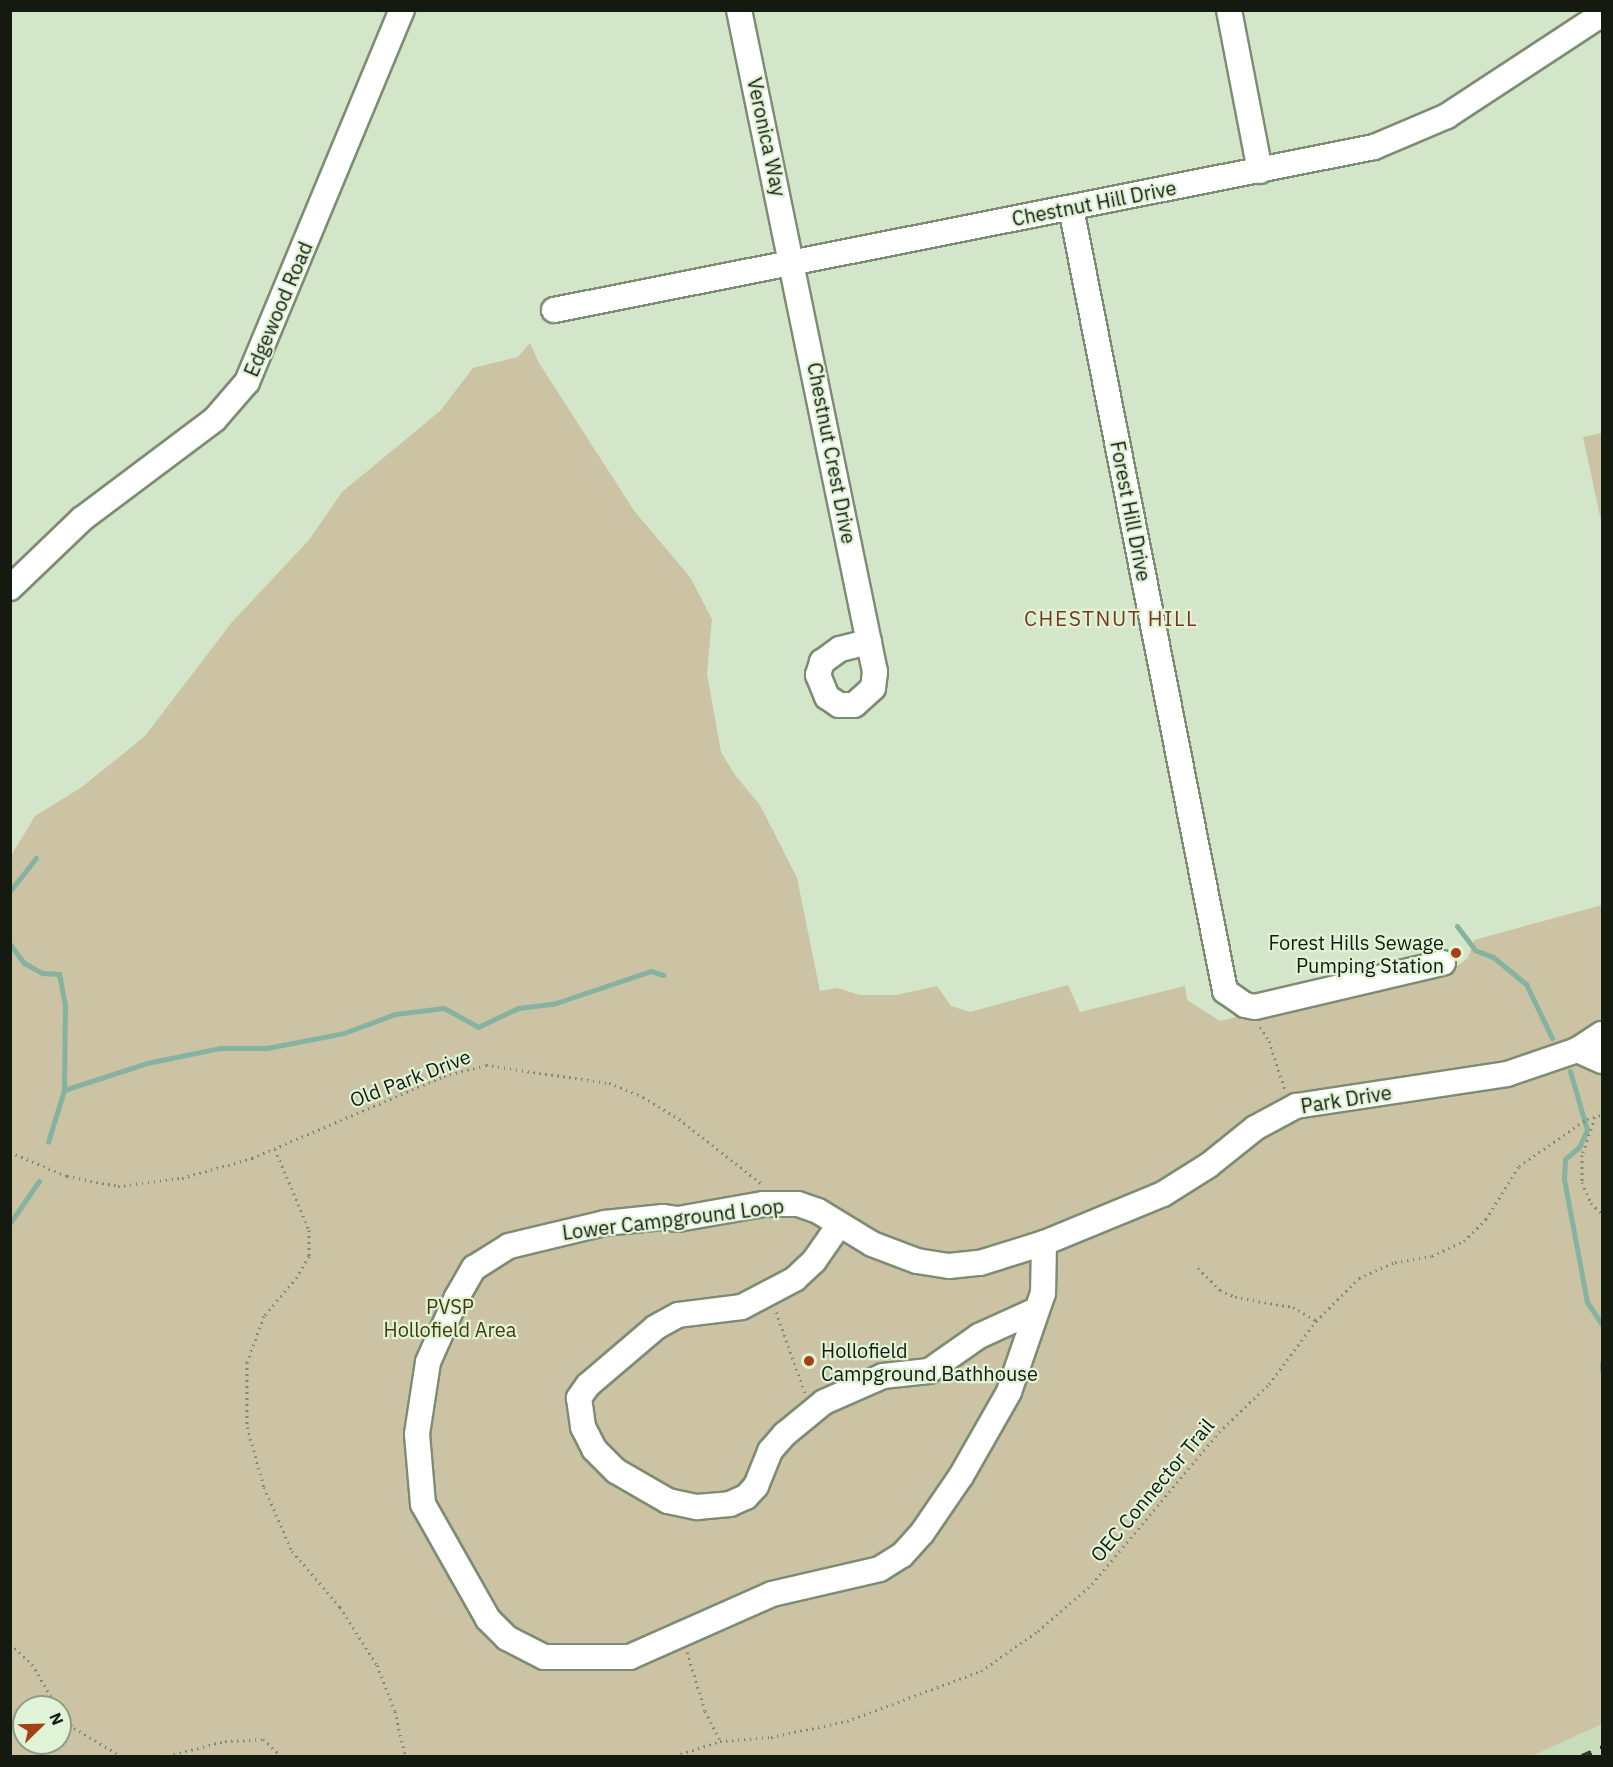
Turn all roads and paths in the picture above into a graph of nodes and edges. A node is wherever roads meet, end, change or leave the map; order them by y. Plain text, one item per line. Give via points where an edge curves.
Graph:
1 (402, 10) edge
2 (740, 10) edge
3 (1229, 10) edge
4 (1602, 14) edge
5 (1260, 171) junction
6 (1071, 208) junction
7 (794, 264) junction
8 (554, 310) dead end
9 (10, 588) edge
10 (869, 642) junction
11 (1443, 963) dead end
12 (1255, 1019) dead end
13 (1602, 1034) edge
14 (1577, 1050) junction
15 (1602, 1061) edge
16 (1296, 1106) junction
17 (1602, 1115) edge
18 (1595, 1117) junction
19 (275, 1149) junction
20 (10, 1152) edge
21 (765, 1187) dead end
22 (798, 1204) joint
23 (1602, 1214) edge
24 (839, 1225) junction
25 (1044, 1243) junction
26 (1198, 1268) dead end
27 (769, 1293) junction
28 (1036, 1310) junction
29 (1316, 1321) junction
30 (812, 1413) junction
31 (682, 1634) junction
32 (10, 1644) edge
33 (50, 1695) edge
34 (72, 1726) edge
35 (720, 1742) junction
36 (121, 1756) edge
37 (168, 1756) edge
38 (280, 1756) edge
39 (405, 1756) edge
40 (675, 1756) edge

1 - 9 street, Edgewood Road via 247,382 215,418 82,519
2 - 7 street, Veronica Way
3 - 5 street
4 - 5 street, Chestnut Hill Drive via 1518,74 1408,135 1374,147
5 - 6 street, Chestnut Hill Drive
6 - 7 street, Chestnut Hill Drive
6 - 11 street, Forest Hill Drive via 1225,991 1245,1005 1255,1006
7 - 8 street, Chestnut Hill Drive
7 - 10 street, Chestnut Crest Drive
10 - 10 street, Chestnut Crest Drive via 875,672 873,688 854,705 839,705 827,698 818,675 828,655
12 - 16 path via 1269,1041 1281,1084
13 - 14 street, Park Drive
14 - 15 street
14 - 16 street, Park Drive via 1507,1074
16 - 25 street, Park Drive via 1255,1128 1209,1166 1163,1194
17 - 18 path
18 - 23 path via 1582,1155 1582,1182 1591,1203
18 - 29 path, OEC Connector Trail via 1519,1166 1486,1219 1464,1240 1432,1256 1395,1262 1359,1278
19 - 20 path, Old Park Drive via 182,1178 118,1186 66,1176
19 - 21 path, Old Park Drive via 444,1076 486,1065 505,1066 609,1083 643,1097 679,1119
19 - 39 path via 309,1230 309,1256 297,1278 264,1316 247,1362 247,1427 264,1487 292,1551 340,1607 377,1665 395,1711
22 - 24 street, Park Drive
22 - 31 street, Lower Campground Loop via 763,1204 678,1219 605,1223 509,1246 474,1268 428,1362 417,1434 423,1504 488,1619 524,1649 560,1658 630,1657
24 - 25 street, Park Drive via 872,1244 917,1261 949,1266 980,1263
24 - 27 street via 814,1262 795,1279
25 - 28 street, Lower Campground Loop via 1046,1269
26 - 29 path via 1220,1290 1235,1297 1293,1307
27 - 30 path
27 - 30 street via 742,1307 678,1315 654,1328 588,1385 579,1398 583,1427 594,1449 616,1471 640,1486 668,1501 715,1507 746,1497 756,1486 770,1451
28 - 30 street via 979,1336 929,1371 883,1376 824,1402
28 - 31 street, Lower Campground Loop via 1009,1392 961,1476 902,1555 860,1577 772,1594
29 - 35 path, OEC Connector Trail via 1269,1384 1219,1432 1092,1584 1038,1632 981,1671 927,1695 847,1721 771,1737
31 - 35 path via 705,1711
32 - 33 path via 32,1664
34 - 36 path
35 - 40 path, OEC Connector Trail
37 - 38 path via 225,1741 263,1739

